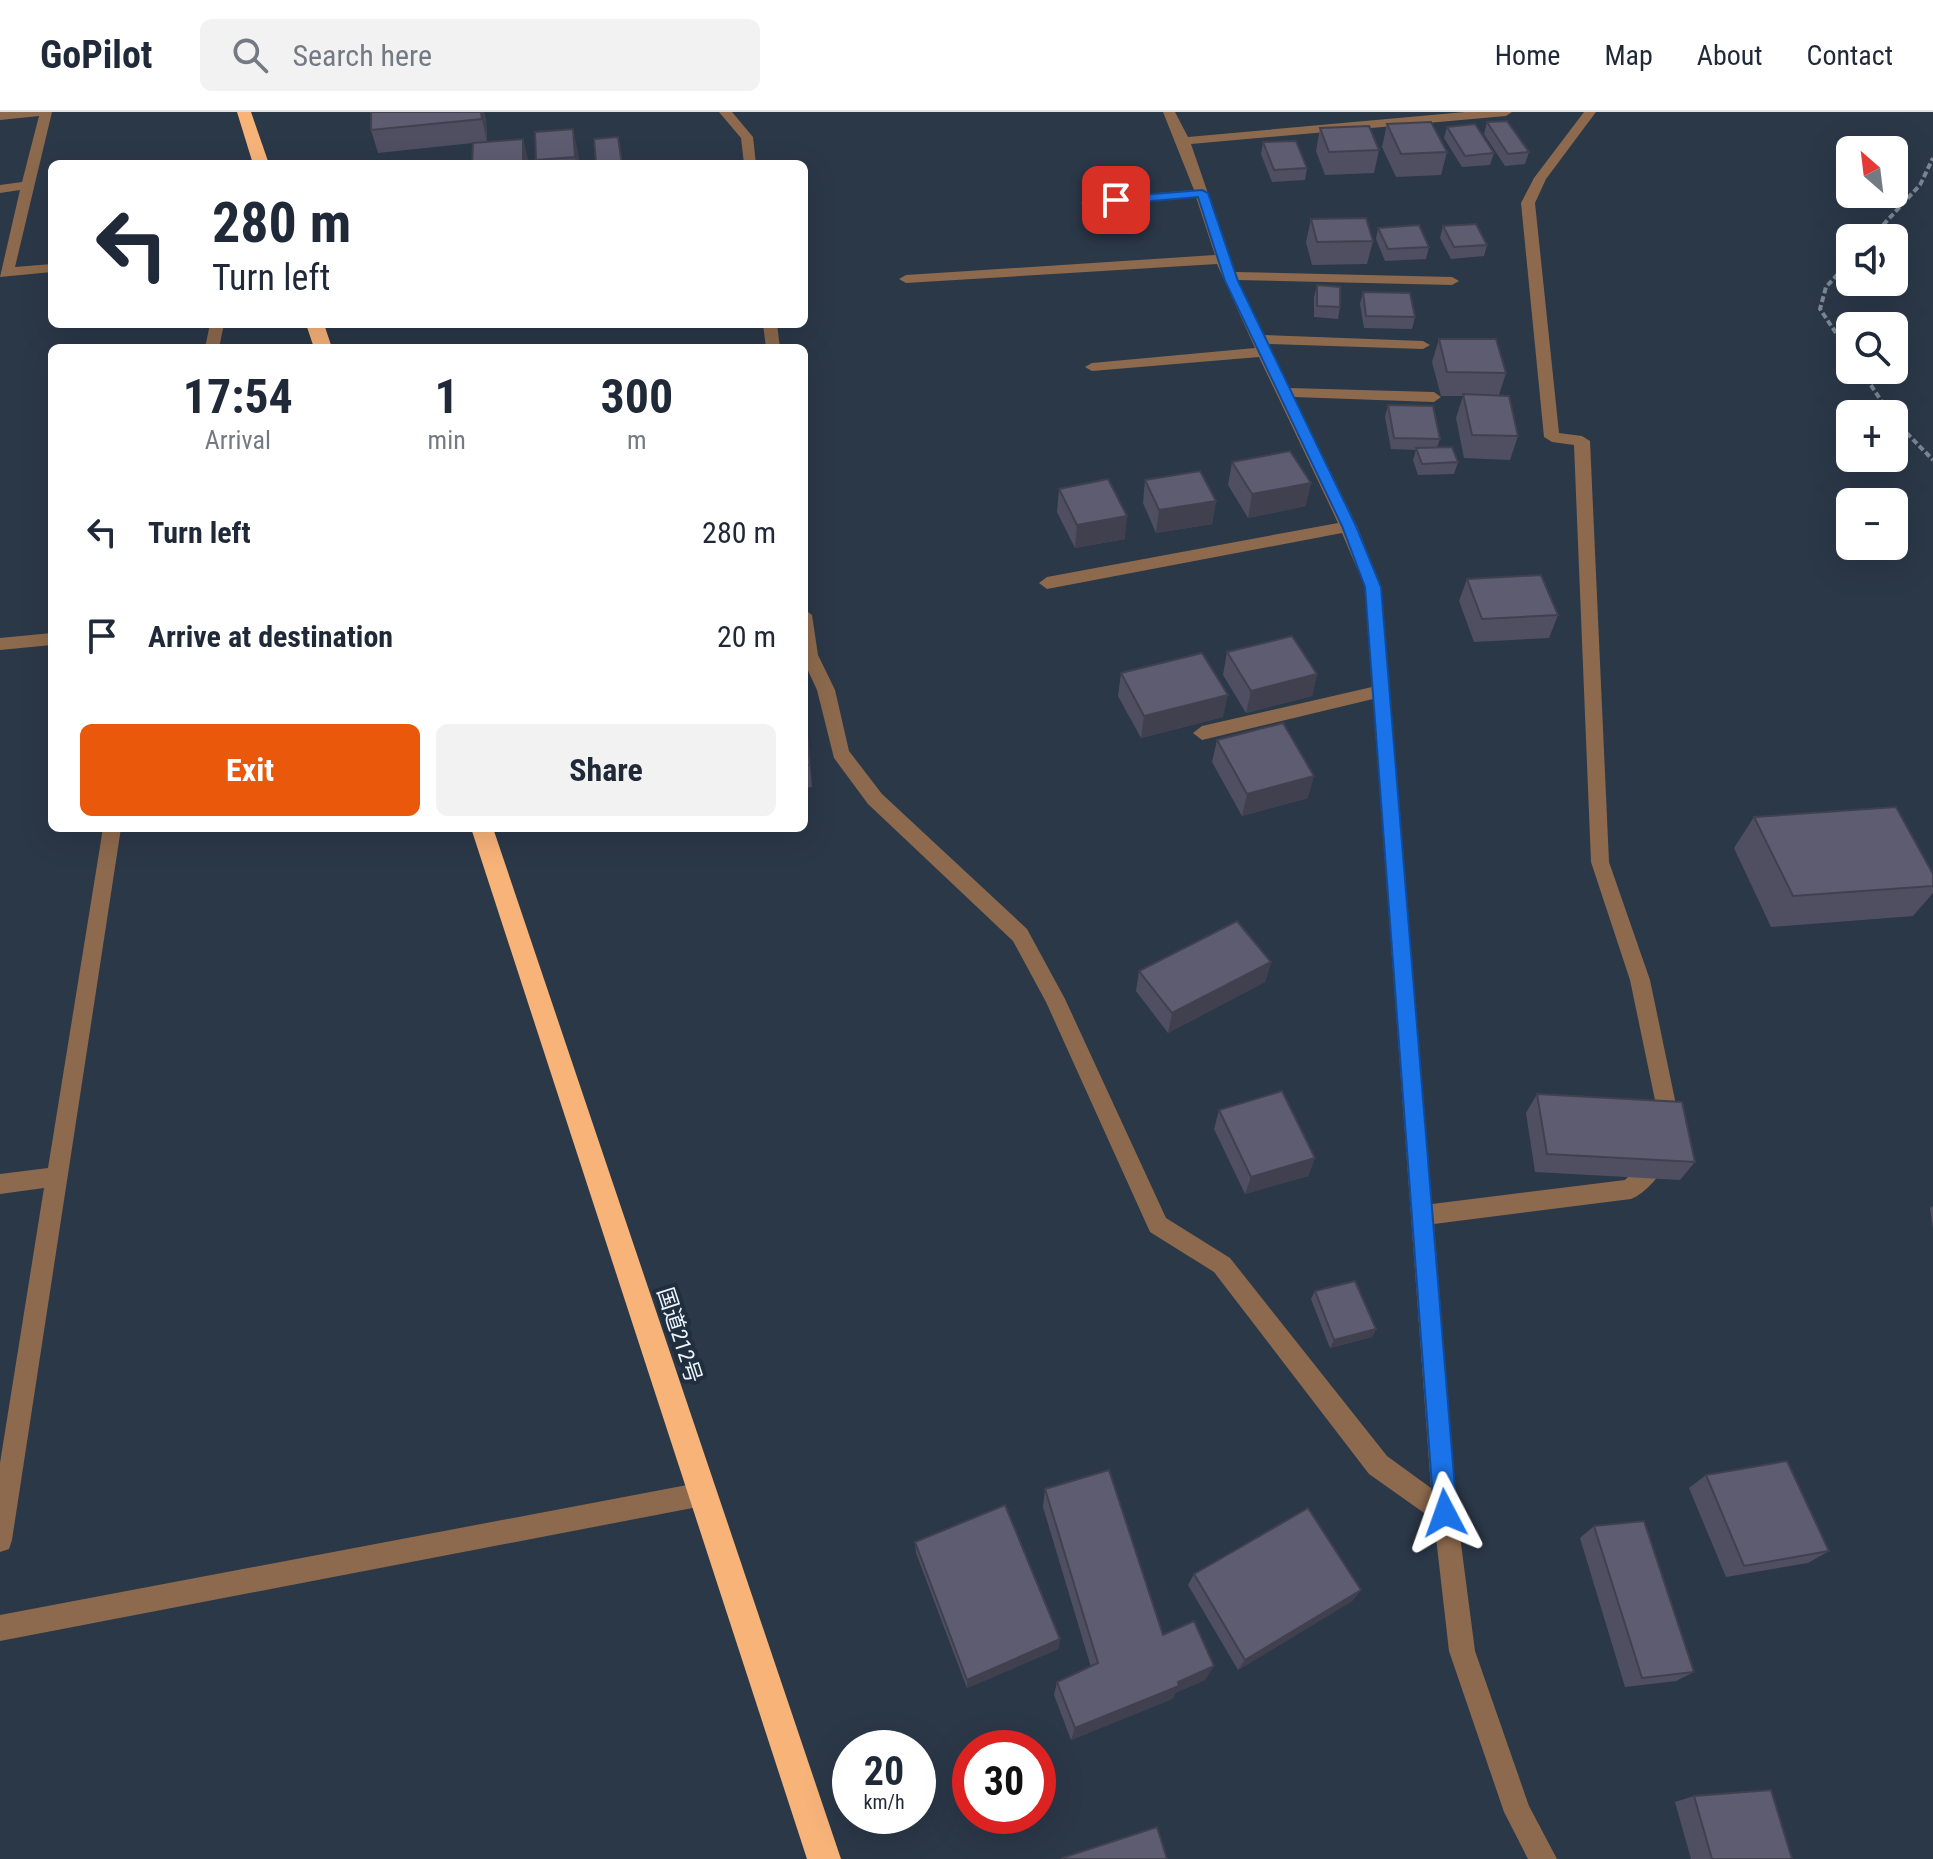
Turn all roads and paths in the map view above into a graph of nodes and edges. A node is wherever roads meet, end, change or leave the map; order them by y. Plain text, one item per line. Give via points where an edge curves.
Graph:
1 (244, 112) edge
2 (725, 112) edge
3 (1169, 112) edge
4 (1506, 112) edge
5 (1590, 112) edge
6 (0, 116) edge
7 (1185, 141) junction
8 (1933, 158) edge
9 (260, 160) edge
10 (750, 160) edge
11 (28, 185) junction
12 (0, 189) edge
13 (1202, 193) junction
14 (1088, 203) dead end
15 (1884, 224) edge
16 (48, 268) edge
17 (1227, 268) junction
18 (4, 272) edge
19 (1836, 276) edge
20 (906, 279) dead end
21 (1452, 281) dead end
22 (1836, 333) edge
23 (1423, 345) dead end
24 (1262, 346) junction
25 (1092, 367) dead end
26 (1285, 392) junction
27 (1434, 397) dead end
28 (1908, 434) edge
29 (1933, 460) edge
30 (1349, 526) junction
31 (1047, 583) dead end
32 (48, 639) edge
33 (0, 644) edge
34 (808, 647) edge
35 (1381, 691) junction
36 (1202, 733) dead end
37 (111, 832) edge
38 (483, 832) edge
39 (57, 1177) junction
40 (0, 1184) edge
41 (1423, 1215) junction
42 (703, 1494) junction
43 (1445, 1513) junction
44 (0, 1540) edge
45 (0, 1628) edge
46 (824, 1859) edge
47 (1543, 1859) edge

1 - 9 highway
2 - 10 street via 747,137
3 - 7 street
4 - 7 street
5 - 41 street via 1579,133 1534,184 1528,203 1552,437 1582,441 1600,862 1640,980 1665,1100 1655,1164 1631,1189
6 - 11 street via 46,112
7 - 13 street
8 - 15 path via 1920,185
11 - 12 street
11 - 18 street
13 - 14 street
13 - 17 street
16 - 18 street
17 - 20 street
17 - 21 street
17 - 24 street
19 - 22 path via 1826,287 1820,309
23 - 24 street
24 - 25 street
24 - 26 street
26 - 27 street
26 - 30 street
28 - 29 path
30 - 31 street
30 - 35 street via 1373,587
32 - 33 street
34 - 43 street via 826,690 840,753 875,799 1020,935 1055,999 1158,1225 1222,1265 1378,1465
35 - 36 street
35 - 41 street
37 - 39 street
38 - 42 highway, 国道212号
39 - 40 street
39 - 44 street
41 - 43 street
42 - 45 street
42 - 46 highway, 国道212号
43 - 47 street via 1462,1651 1518,1812

